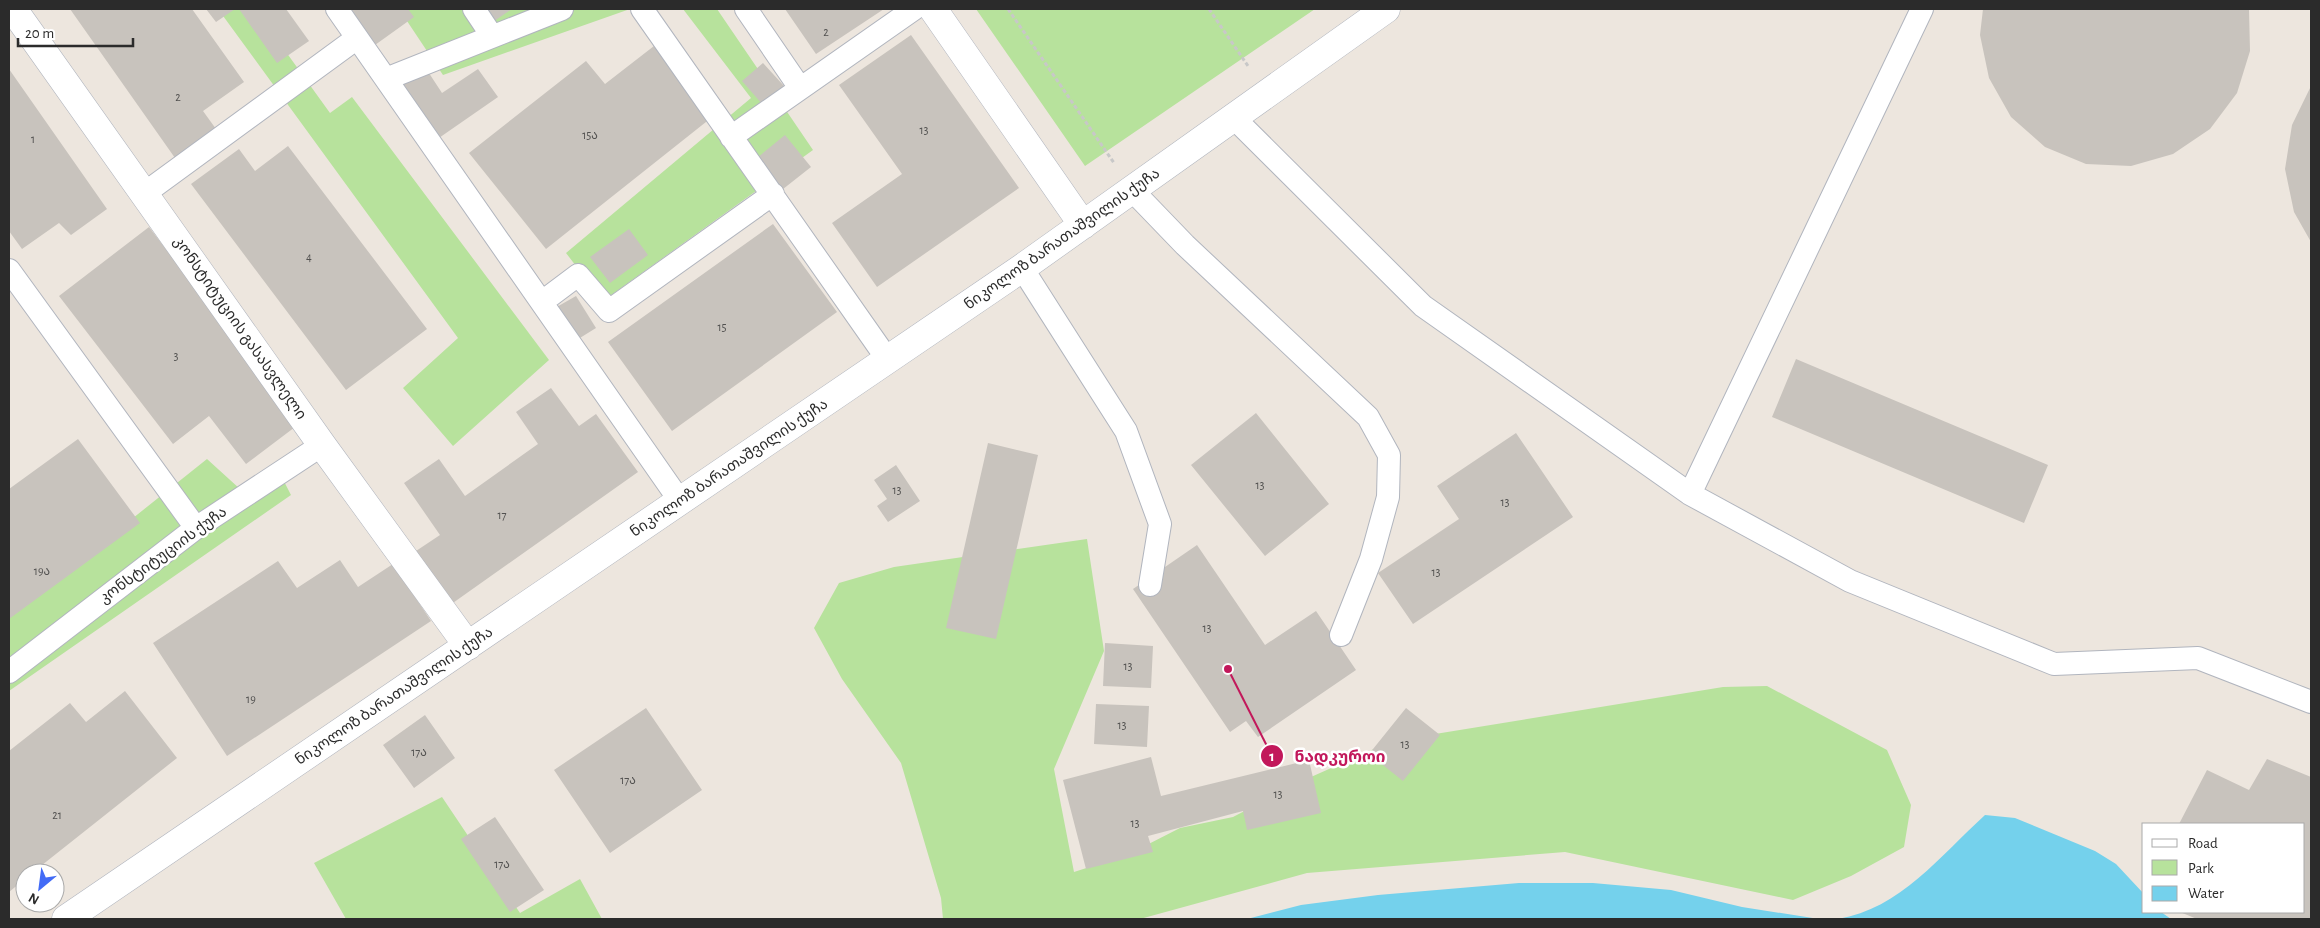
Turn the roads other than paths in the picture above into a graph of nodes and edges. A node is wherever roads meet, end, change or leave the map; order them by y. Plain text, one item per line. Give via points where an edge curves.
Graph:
1 (14, 9) edge
2 (337, 9) edge
3 (474, 9) edge
4 (562, 9) edge
5 (642, 9) edge
6 (746, 9) edge
7 (914, 9) edge
8 (933, 9) edge
9 (1386, 9) edge
10 (1922, 9) edge
11 (492, 36) junction
12 (357, 38) junction
13 (386, 79) junction
14 (800, 88) junction
15 (1234, 117) junction
16 (731, 137) junction
17 (1132, 190) junction
18 (144, 193) junction
19 (773, 194) junction
20 (1083, 225) junction
21 (1022, 268) junction
22 (9, 270) edge
23 (542, 302) junction
24 (888, 360) junction
25 (322, 445) junction
26 (1690, 494) junction
27 (680, 501) junction
28 (196, 528) junction
29 (1150, 585) dead end
30 (1341, 635) dead end
31 (468, 646) junction
32 (9, 672) edge
33 (2311, 702) edge
34 (66, 919) edge

1 - 18 street, კონსტიტუციის გასასვლელი
2 - 12 lane
3 - 11 lane
4 - 11 lane
5 - 16 lane
6 - 14 lane
7 - 14 lane
8 - 20 street
9 - 15 street, ნიკოლოზ ბარათაშვილის ქუჩა
10 - 26 lane
11 - 13 lane
12 - 13 lane
12 - 18 lane
13 - 23 lane
14 - 16 lane
15 - 17 street, ნიკოლოზ ბარათაშვილის ქუჩა
15 - 26 lane via 1423,306
16 - 19 lane
17 - 20 street, ნიკოლოზ ბარათაშვილის ქუჩა
17 - 30 lane via 1185,245 1368,417 1389,455 1388,497 1371,559
18 - 25 street, კონსტიტუციის გასასვლელი
19 - 23 lane via 609,311 578,275
19 - 24 lane
20 - 21 street, ნიკოლოზ ბარათაშვილის ქუჩა
21 - 24 street, ნიკოლოზ ბარათაშვილის ქუჩა
21 - 29 lane via 1126,431 1160,524
22 - 28 lane
23 - 27 lane
24 - 27 street, ნიკოლოზ ბარათაშვილის ქუჩა
25 - 28 lane, კონსტიტუციის ქუჩა
25 - 31 street, კონსტიტუციის გასასვლელი
26 - 33 lane via 1850,581 2054,664 2198,658
27 - 31 street, ნიკოლოზ ბარათაშვილის ქუჩა
28 - 32 lane, კონსტიტუციის ქუჩა
31 - 34 street, ნიკოლოზ ბარათაშვილის ქუჩა

